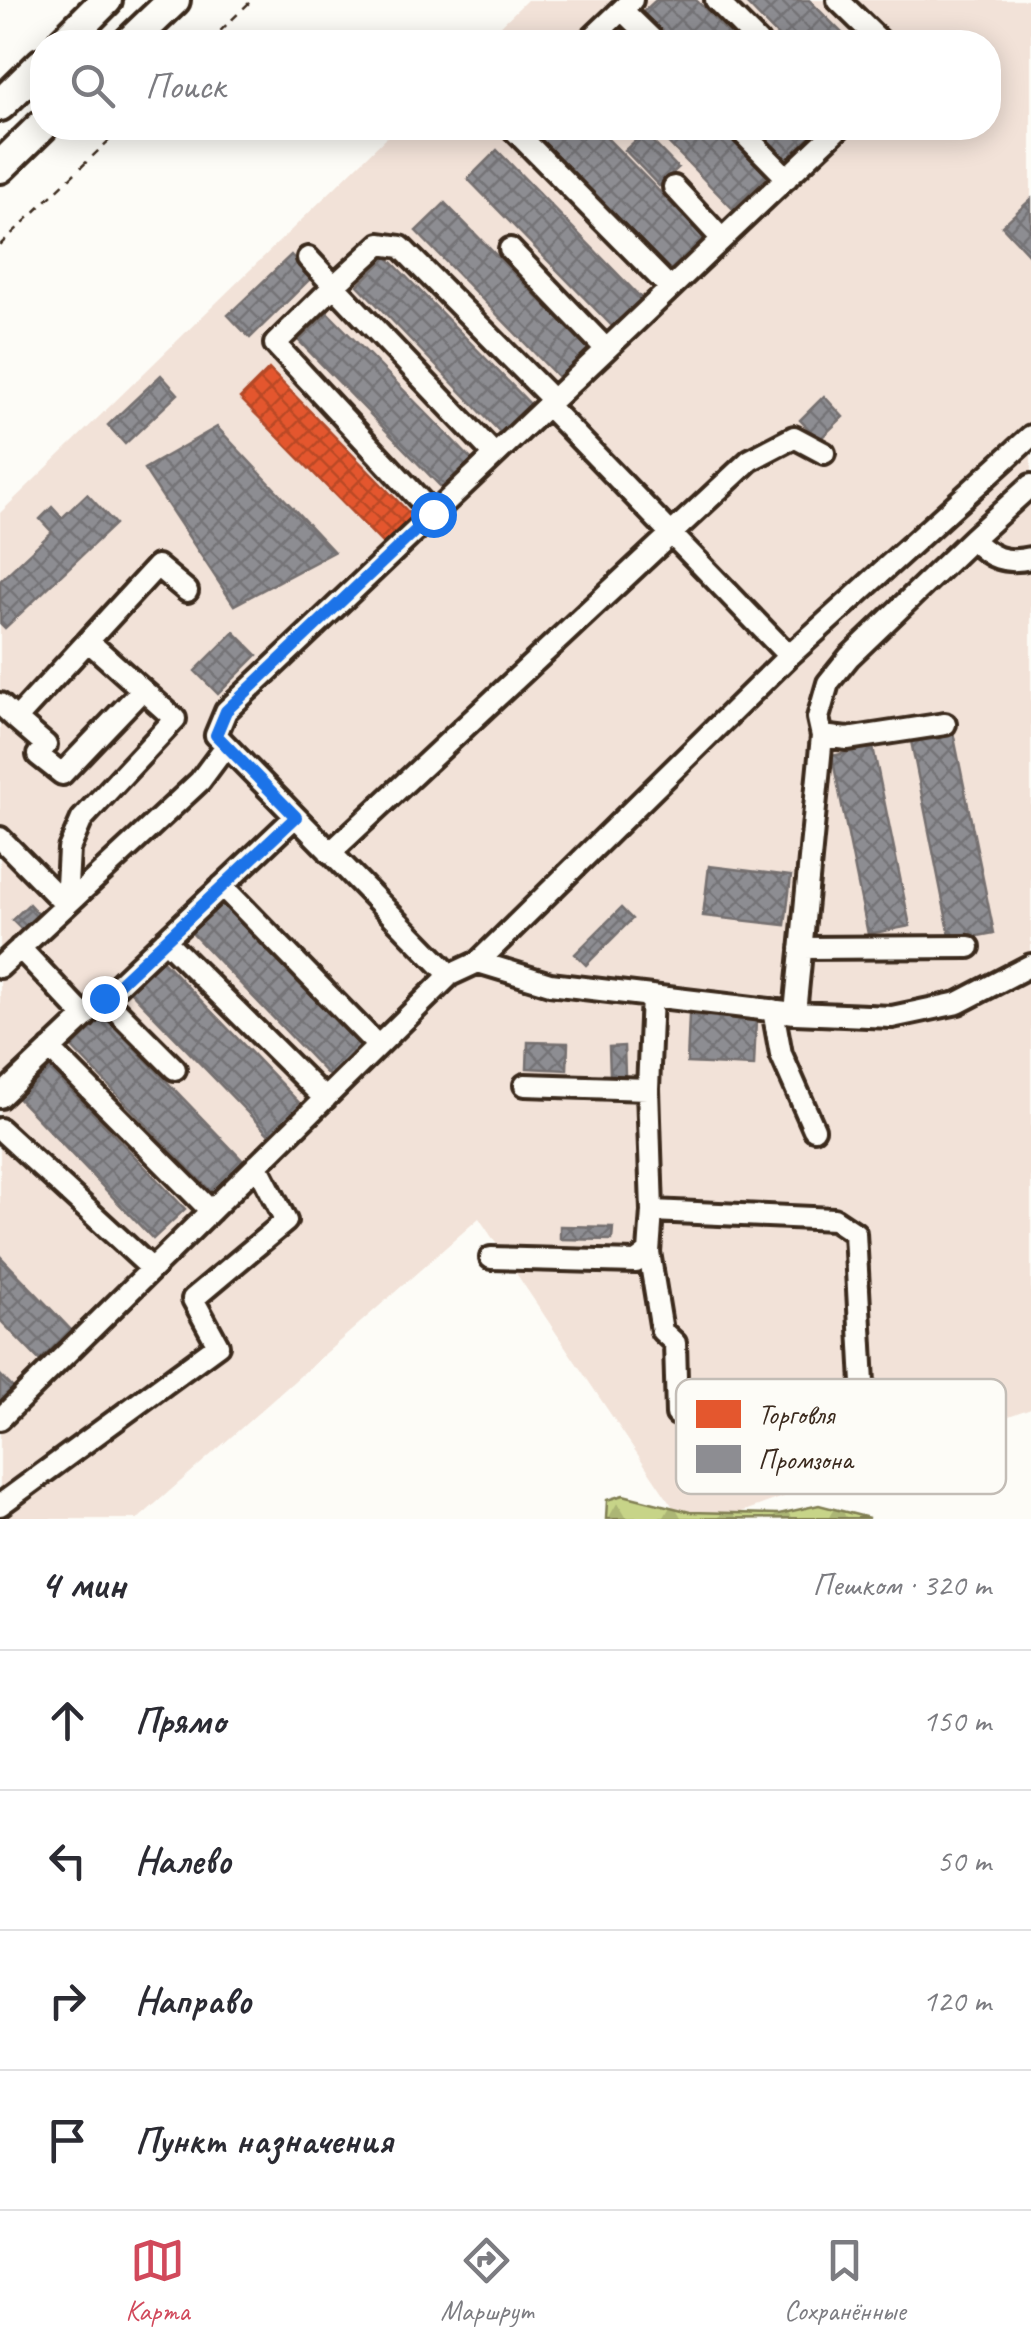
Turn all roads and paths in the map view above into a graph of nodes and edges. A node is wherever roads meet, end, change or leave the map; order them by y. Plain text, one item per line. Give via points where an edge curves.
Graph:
1 (106, 0) edge
2 (174, 0) edge
3 (252, 0) edge
4 (716, 0) edge
5 (838, 0) edge
6 (628, 5) edge
7 (76, 30) edge
8 (143, 30) edge
9 (221, 30) edge
10 (601, 30) edge
11 (646, 30) edge
12 (746, 30) edge
13 (869, 30) edge
14 (30, 74) edge
15 (30, 76) edge
16 (0, 94) edge
17 (0, 105) edge
18 (30, 138) edge
19 (109, 140) edge
20 (524, 140) edge
21 (750, 140) edge
22 (826, 140) edge
23 (0, 167) edge
24 (786, 178) junction
25 (674, 187) dead end
26 (722, 239) junction
27 (0, 245) edge
28 (510, 248) dead end
29 (308, 258) dead end
30 (334, 286) junction
31 (670, 288) junction
32 (606, 349) junction
33 (550, 403) junction
34 (1031, 436) edge
35 (824, 453) dead end
36 (496, 455) junction
37 (1031, 485) edge
38 (433, 514) junction
39 (672, 534) junction
40 (972, 539) junction
41 (1031, 558) edge
42 (187, 591) dead end
43 (88, 641) junction
44 (790, 656) junction
45 (142, 690) junction
46 (0, 704) edge
47 (16, 719) junction
48 (945, 724) dead end
49 (822, 736) junction
50 (226, 746) junction
51 (296, 817) junction
52 (0, 838) edge
53 (330, 853) junction
54 (222, 886) junction
55 (66, 905) junction
56 (165, 940) junction
57 (969, 947) dead end
58 (20, 948) junction
59 (801, 948) junction
60 (478, 962) junction
61 (1031, 964) edge
62 (0, 967) edge
63 (450, 975) junction
64 (652, 996) junction
65 (104, 998) junction
66 (773, 1010) junction
67 (795, 1013) junction
68 (84, 1016) junction
69 (378, 1046) junction
70 (50, 1049) junction
71 (175, 1069) dead end
72 (525, 1085) dead end
73 (648, 1089) junction
74 (0, 1097) edge
75 (325, 1098) junction
76 (0, 1129) edge
77 (814, 1129) dead end
78 (257, 1165) junction
79 (211, 1211) junction
80 (652, 1212) junction
81 (649, 1252) junction
82 (491, 1258) dead end
83 (152, 1269) junction
84 (676, 1379) edge
85 (863, 1379) edge
86 (0, 1419) edge
87 (0, 1505) edge

1 - 7 highway
2 - 8 highway
3 - 9 path
4 - 12 lane
5 - 13 lane
6 - 10 lane
6 - 11 lane
14 - 16 lane
15 - 17 highway
18 - 23 highway
19 - 27 path
20 - 31 lane
21 - 24 lane
22 - 24 lane
24 - 26 lane
25 - 26 lane
26 - 31 lane
28 - 32 lane
29 - 30 lane
30 - 33 lane via 380,244 400,247
30 - 36 lane
30 - 38 lane via 275,344
31 - 32 lane
32 - 33 lane
33 - 36 lane
33 - 39 lane
34 - 44 lane
35 - 39 lane via 794,438 750,460
36 - 38 lane
37 - 40 lane
38 - 50 lane via 226,711 216,735
39 - 44 lane
39 - 53 lane
40 - 41 lane via 988,556
40 - 49 lane via 828,683 818,718
42 - 43 lane via 158,566
43 - 45 lane
43 - 47 lane
44 - 60 lane
45 - 47 lane via 62,774 38,755 46,746
45 - 55 lane via 175,719 82,819 69,849
46 - 47 lane
48 - 49 lane via 847,739
49 - 59 lane
50 - 51 lane
50 - 55 lane via 200,781
51 - 53 lane
51 - 54 lane
52 - 55 lane
53 - 63 lane
54 - 56 lane
54 - 69 lane
55 - 58 lane
56 - 65 lane
56 - 75 lane
57 - 59 lane
58 - 62 lane
58 - 68 lane
59 - 67 lane
60 - 63 lane
60 - 64 lane via 550,984
61 - 67 lane via 958,1003 892,1017
63 - 69 lane
64 - 66 lane
64 - 73 lane
65 - 68 lane
65 - 71 lane
66 - 67 lane
66 - 77 lane via 781,1054
68 - 70 lane
69 - 75 lane
70 - 74 lane
70 - 79 lane
72 - 73 lane
73 - 80 lane
75 - 78 lane
76 - 83 lane
78 - 79 lane
78 - 87 lane via 286,1221 193,1299 218,1345
79 - 83 lane
80 - 81 lane
80 - 85 lane via 834,1219 856,1233
81 - 82 lane via 636,1262
81 - 84 lane via 662,1331 675,1343
83 - 86 lane

